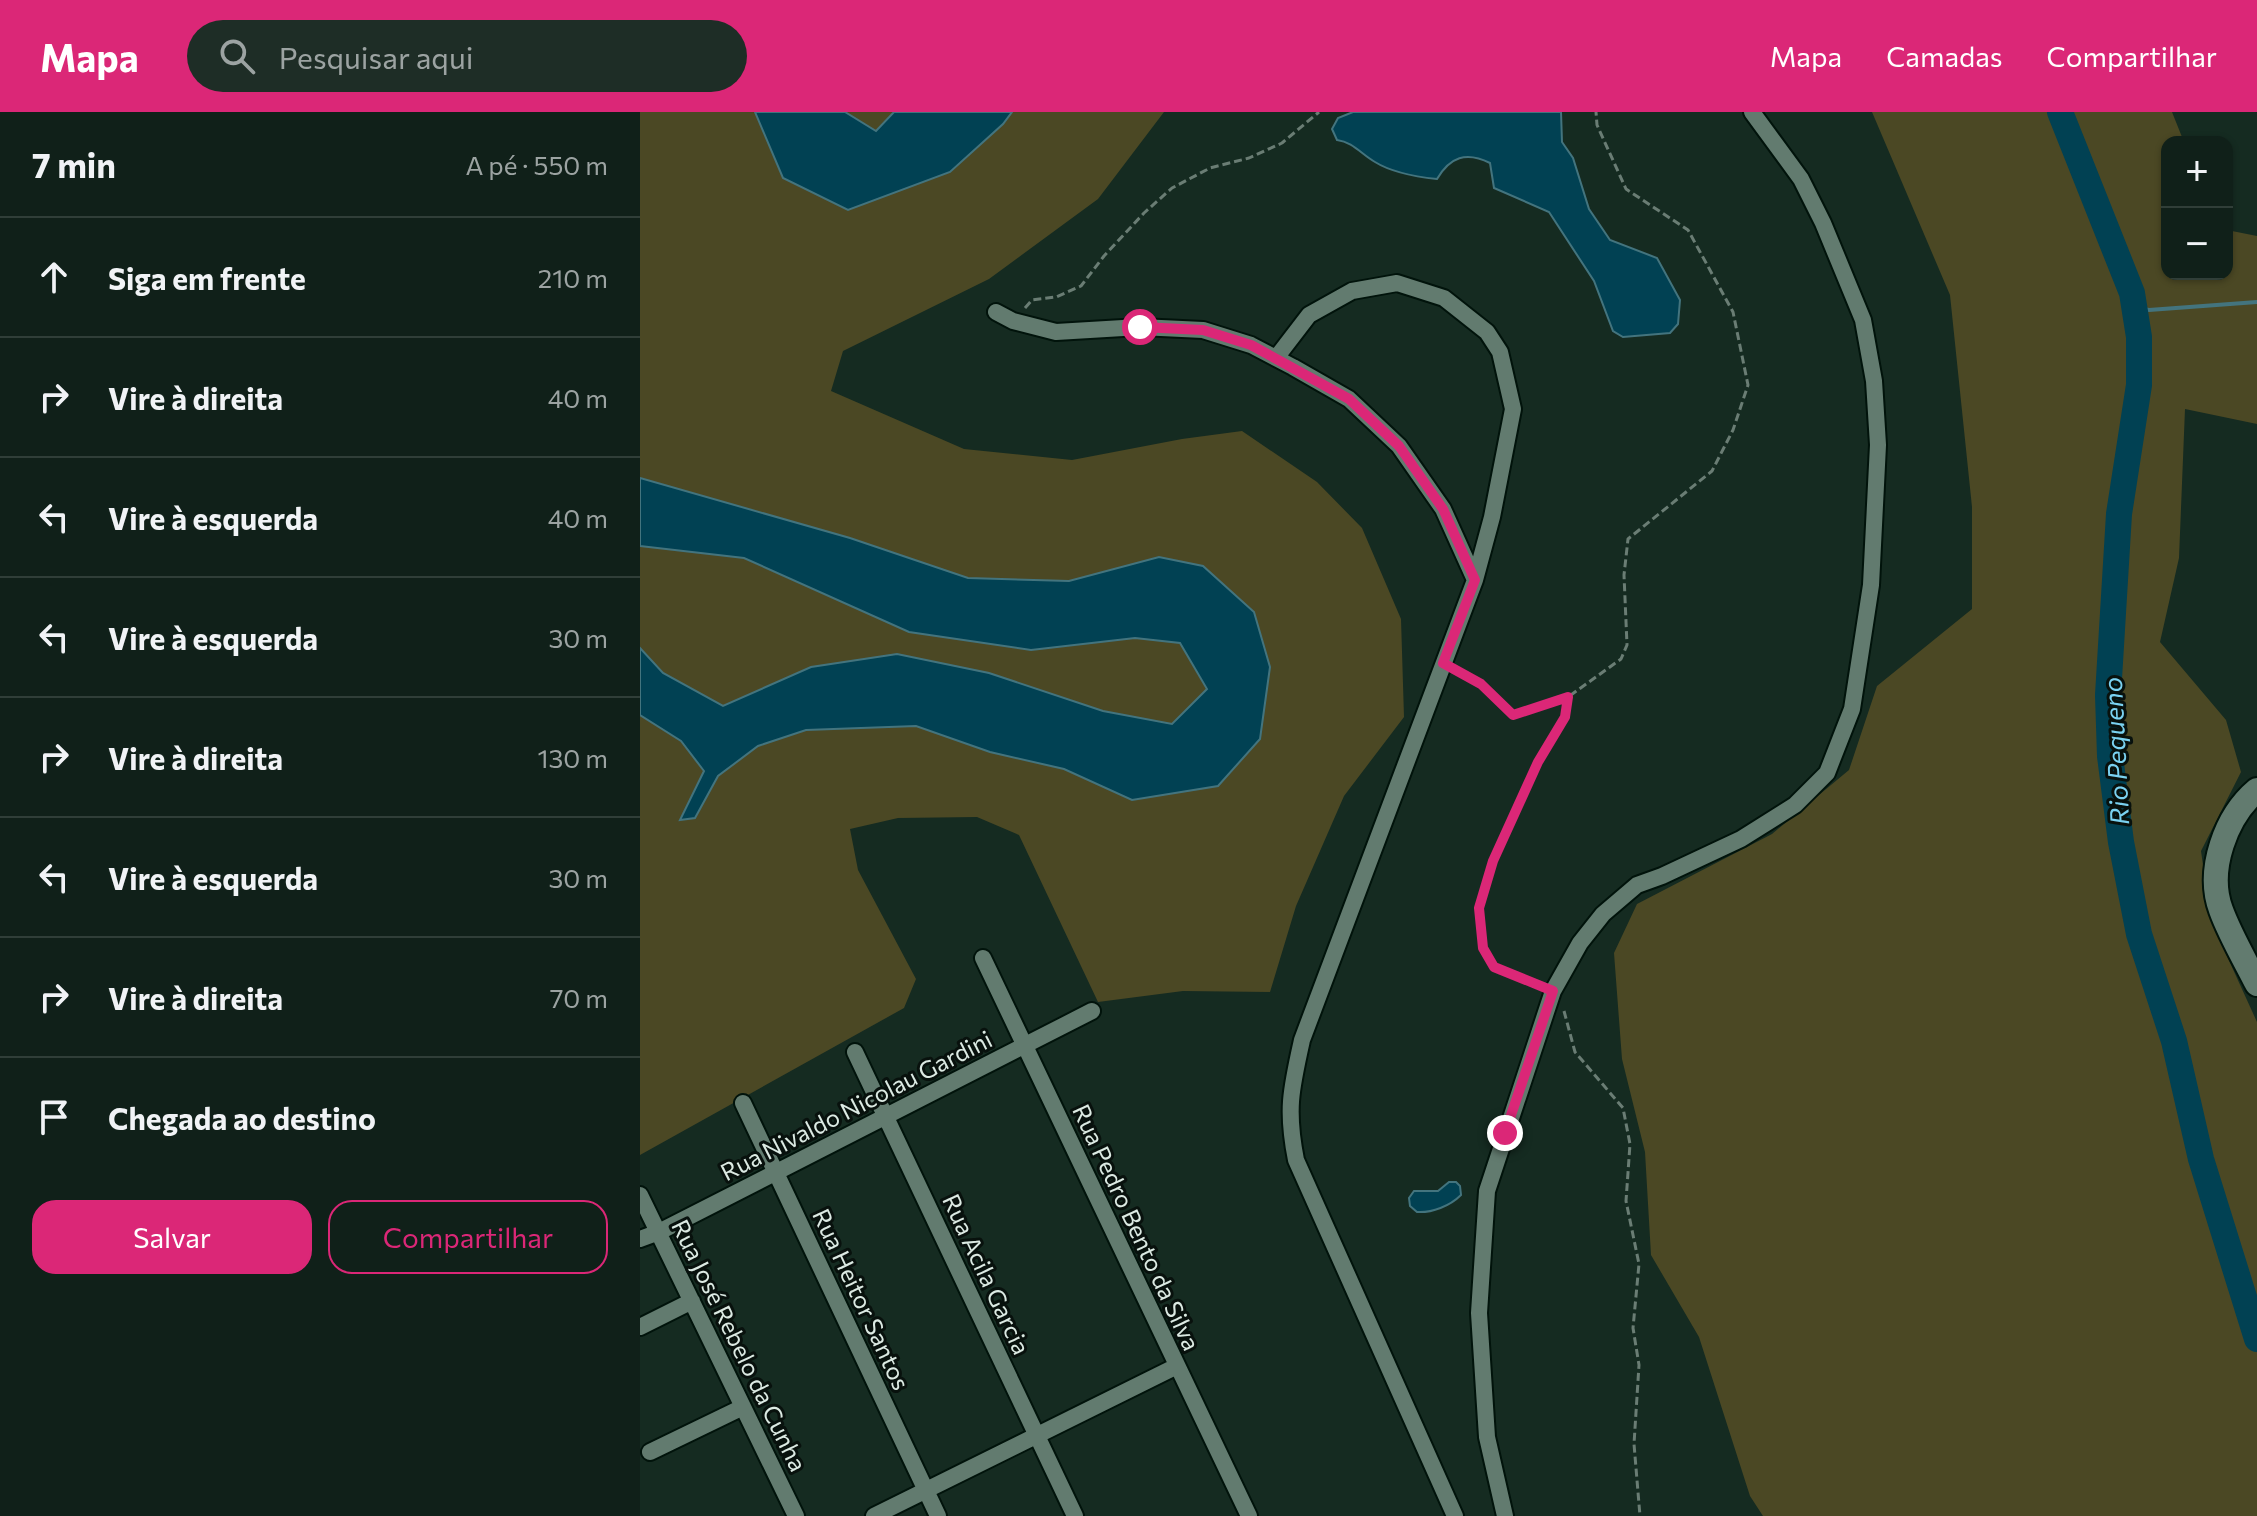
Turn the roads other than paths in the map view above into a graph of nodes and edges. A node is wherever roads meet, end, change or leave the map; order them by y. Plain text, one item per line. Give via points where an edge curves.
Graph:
1 (1752, 112) edge
2 (996, 312) dead end
3 (1276, 358) junction
4 (1475, 580) junction
5 (2257, 790) edge
6 (983, 958) dead end
7 (2257, 984) edge
8 (1092, 1011) dead end
9 (1024, 1045) junction
10 (855, 1052) dead end
11 (743, 1103) dead end
12 (886, 1116) junction
13 (776, 1172) junction
14 (640, 1195) edge
15 (659, 1232) junction
16 (640, 1239) edge
17 (692, 1301) junction
18 (640, 1327) edge
19 (1177, 1366) junction
20 (743, 1407) junction
21 (1037, 1435) junction
22 (650, 1452) dead end
23 (926, 1490) junction
24 (792, 1514) edge
25 (874, 1516) edge
26 (938, 1516) edge
27 (1075, 1516) edge
28 (1249, 1516) edge
29 (1455, 1516) edge
30 (1505, 1516) edge

1 - 30 street via 1801,179 1823,223 1863,320 1874,381 1878,445 1871,585 1852,709 1827,773 1795,805 1741,839 1637,885 1580,943 1553,991 1487,1191 1479,1313 1487,1437
2 - 3 street via 1056,332 1203,330
3 - 4 street via 1349,399 1399,446 1443,509
3 - 4 street via 1309,315 1352,291 1397,283 1444,298 1487,332 1500,352 1513,409
4 - 29 street via 1302,1040 1289,1095 1296,1160
5 - 7 main road via 2226,830 2216,866 2219,907
6 - 9 street, Rua Pedro Bento da Silva
8 - 9 street, Rua Nivaldo Nicolau Gardini
9 - 12 street, Rua Nivaldo Nicolau Gardini
9 - 19 street, Rua Pedro Bento da Silva
10 - 12 street, Rua Acila Garcia
11 - 13 street, Rua Heitor Santos
12 - 13 street, Rua Nivaldo Nicolau Gardini
12 - 21 street, Rua Acila Garcia
13 - 15 street, Rua Nivaldo Nicolau Gardini
13 - 23 street, Rua Heitor Santos
14 - 15 street, Rua José Rebelo da Cunha
15 - 16 street, Rua Nivaldo Nicolau Gardini
15 - 17 street, Rua José Rebelo da Cunha
17 - 18 street
17 - 20 street, Rua José Rebelo da Cunha
19 - 21 street
19 - 28 street, Rua Pedro Bento da Silva
20 - 22 street
20 - 24 street, Rua José Rebelo da Cunha
21 - 23 street
21 - 27 street, Rua Acila Garcia
23 - 25 street
23 - 26 street, Rua Heitor Santos

